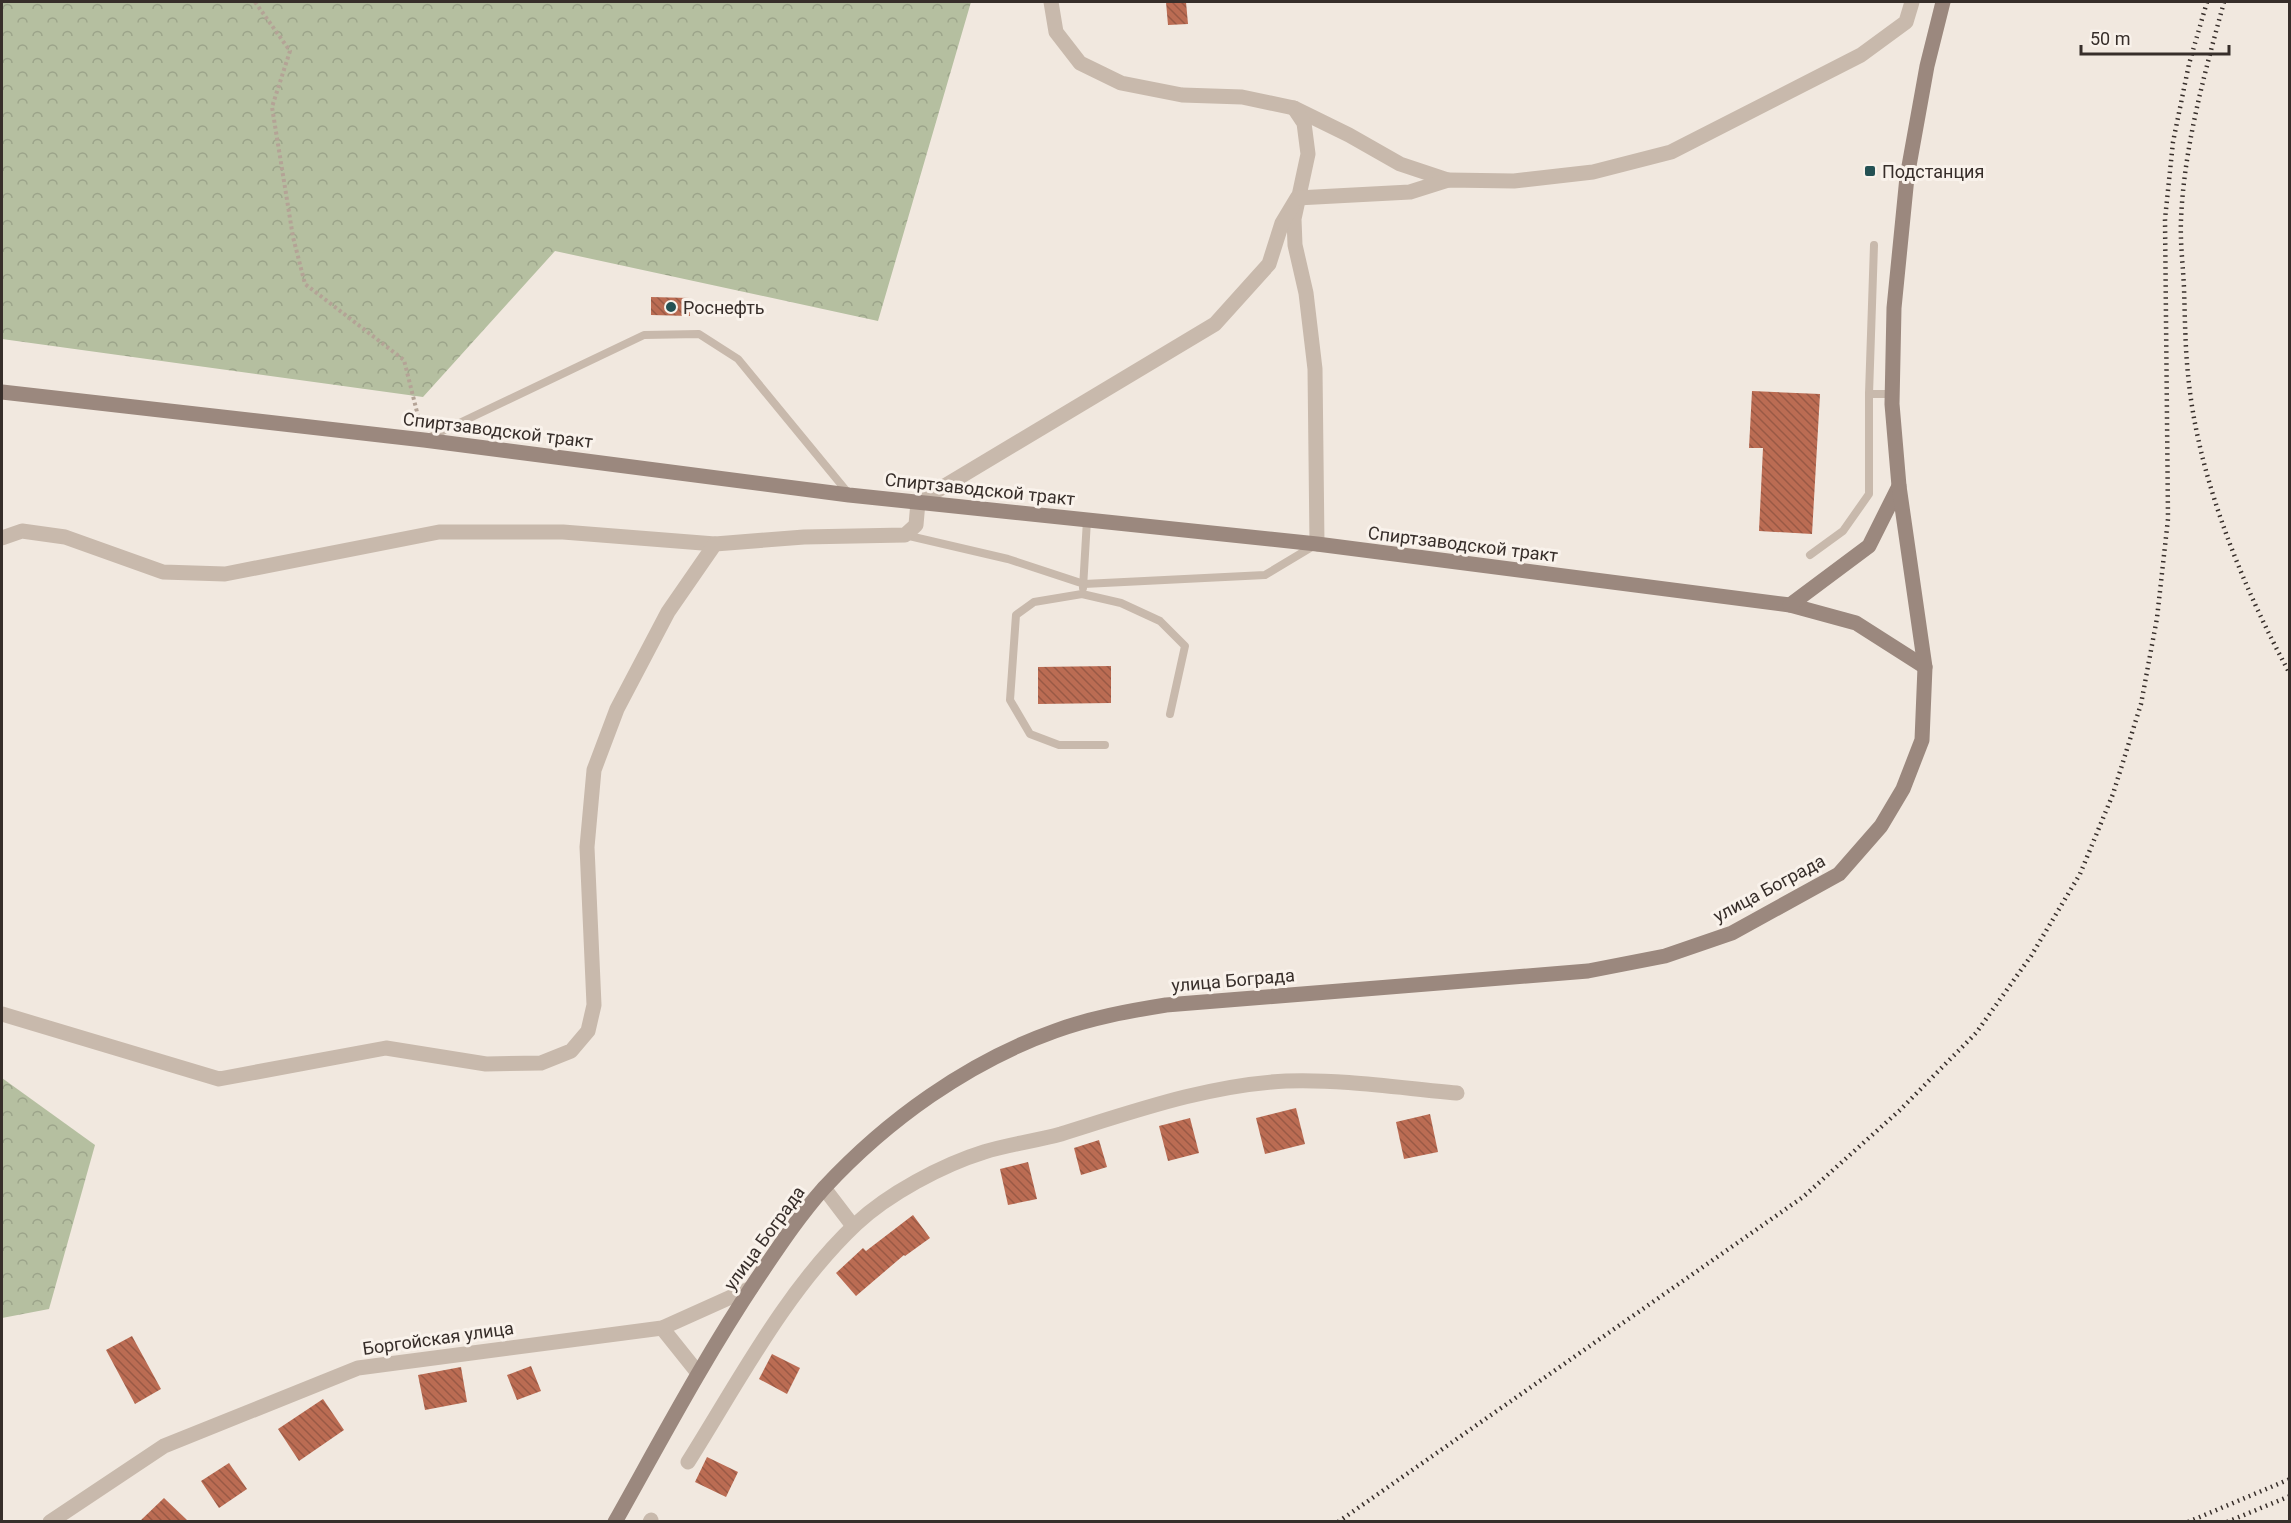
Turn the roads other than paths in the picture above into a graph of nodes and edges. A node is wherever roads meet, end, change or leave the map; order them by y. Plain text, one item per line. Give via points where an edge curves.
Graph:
1 (1051, 2) edge
2 (1912, 2) edge
3 (1943, 2) edge
4 (1294, 108) junction
5 (1448, 180) junction
6 (1297, 198) junction
7 (1874, 245) dead end
8 (2, 392) edge
9 (1869, 394) junction
10 (1892, 394) junction
11 (424, 440) junction
12 (1899, 486) junction
13 (849, 495) junction
14 (918, 502) junction
15 (1087, 520) junction
16 (905, 535) junction
17 (2, 538) edge
18 (715, 544) junction
19 (1317, 544) junction
20 (1810, 555) dead end
21 (1084, 584) junction
22 (1082, 594) junction
23 (1790, 605) junction
24 (1925, 667) junction
25 (1170, 714) dead end
26 (1105, 745) dead end
27 (2, 1014) edge
28 (1457, 1093) dead end
29 (824, 1188) junction
30 (854, 1226) junction
31 (752, 1288) junction
32 (662, 1328) junction
33 (698, 1373) junction
34 (688, 1462) dead end
35 (50, 1521) edge
36 (615, 1521) edge

1 - 4 street via 1056,32 1080,63 1121,83 1182,94 1242,97
2 - 5 street via 1906,22 1862,55 1671,152 1593,172 1514,181
3 - 10 main road, улица Бограда via 1907,177 1894,308
4 - 5 street via 1400,164
4 - 6 street via 1304,123 1308,154
5 - 6 street via 1410,192
6 - 14 street via 1282,223 1269,264 1215,324
6 - 19 street via 1295,245 1306,293 1315,369
7 - 9 lane
8 - 11 main road, Спиртзаводской тракт
9 - 10 lane
9 - 20 lane via 1869,494 1843,531
10 - 12 main road, улица Бограда
11 - 13 main road, Спиртзаводской тракт
11 - 13 lane via 644,335 699,334 738,359
12 - 23 main road via 1869,546
12 - 24 main road, улица Бограда
13 - 14 main road, Спиртзаводской тракт
14 - 15 main road, Спиртзаводской тракт
14 - 16 street via 916,525
15 - 19 main road, Спиртзаводской тракт
15 - 21 lane
16 - 18 street
16 - 21 lane via 1008,559
17 - 18 street via 22,531 65,537 163,572 225,574 439,532 563,532
18 - 27 street via 668,612 617,709 594,770 587,848 594,1005 588,1031 571,1051 541,1063 486,1064 386,1048 219,1079
19 - 21 lane via 1265,575
19 - 23 main road, Спиртзаводской тракт
21 - 22 lane
22 - 25 lane via 1121,603 1160,621 1185,646
22 - 26 lane via 1034,602 1016,615 1010,700 1030,734 1059,745
23 - 24 main road, Спиртзаводской тракт via 1856,623
24 - 29 main road, улица Бограда via 1922,740 1904,789 1881,826 1839,874 1732,933 1665,956 1588,971 1166,1005 1056,1030 1008,1051 909,1110
28 - 30 street via 1286,1081 1218,1089 984,1152 931,1174
29 - 30 street
29 - 31 main road, улица Бограда
30 - 34 street via 797,1289
31 - 32 street, Боргойская улица
31 - 33 main road, улица Бограда
32 - 33 street
32 - 35 street, Боргойская улица via 358,1368 164,1446
33 - 36 main road, улица Бограда

